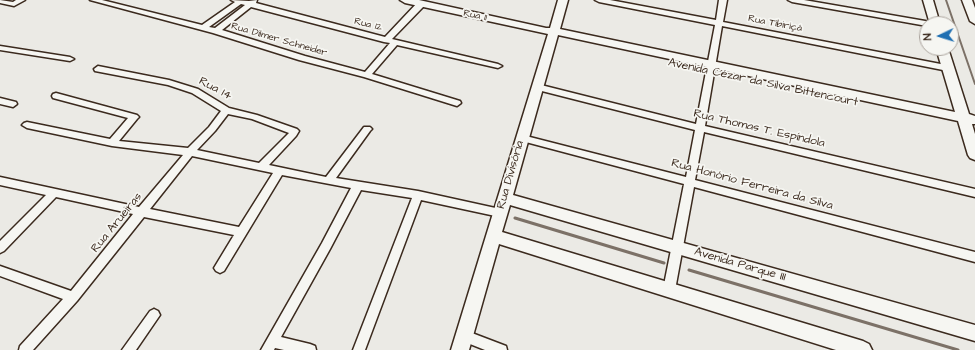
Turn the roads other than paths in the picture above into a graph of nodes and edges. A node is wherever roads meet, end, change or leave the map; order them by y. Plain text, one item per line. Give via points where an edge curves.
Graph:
1 (21, 0) edge
2 (94, 0) edge
3 (239, 0) edge
4 (405, 0) edge
5 (563, 0) edge
6 (599, 0) edge
7 (723, 0) edge
8 (792, 0) edge
9 (928, 0) edge
10 (967, 0) edge
11 (0, 1) edge
12 (253, 2) edge
13 (418, 2) edge
14 (933, 16) edge
15 (975, 21) edge
16 (919, 22) edge
17 (718, 24) junction
18 (203, 28) junction
19 (216, 31) junction
20 (550, 33) junction
21 (387, 40) junction
22 (395, 42) junction
23 (0, 48) edge
24 (944, 56) edge
25 (70, 59) dead end
26 (498, 66) dead end
27 (710, 68) junction
28 (948, 68) junction
29 (98, 69) dead end
30 (367, 75) junction
31 (537, 87) junction
32 (56, 96) dead end
33 (0, 101) edge
34 (457, 103) dead end
35 (13, 104) dead end
36 (226, 110) junction
37 (970, 122) edge
38 (27, 125) dead end
39 (700, 128) junction
40 (367, 129) dead end
41 (522, 138) junction
42 (112, 143) junction
43 (190, 152) junction
44 (975, 155) edge
45 (261, 167) junction
46 (279, 171) junction
47 (328, 180) junction
48 (0, 181) edge
49 (690, 182) junction
50 (358, 185) junction
51 (55, 192) junction
52 (975, 193) edge
53 (418, 195) junction
54 (502, 206) junction
55 (142, 212) junction
56 (243, 232) junction
57 (493, 236) junction
58 (678, 247) junction
59 (0, 248) edge
60 (975, 257) edge
61 (220, 268) dead end
62 (0, 271) edge
63 (669, 290) junction
64 (73, 297) junction
65 (154, 315) dead end
66 (975, 333) edge
67 (464, 336) junction
68 (270, 345) edge
69 (25, 350) edge
70 (128, 350) edge
71 (310, 350) edge
72 (359, 350) edge
73 (460, 350) edge
74 (501, 350) edge
75 (864, 350) edge

1 - 11 street via 14,4
2 - 18 street, Rua Dilmer Schneider
3 - 12 street, Rua 12
3 - 18 street
4 - 13 street, Rua 11
5 - 20 street, Rua Divisória
6 - 17 street, Rua Tibiriçá
7 - 17 street
8 - 16 street
9 - 14 street
10 - 15 street
12 - 19 street
12 - 21 street, Rua 12
13 - 20 street, Rua 11
13 - 21 street
17 - 27 street
17 - 28 street, Rua Tibiriçá
18 - 19 street, Rua Dilmer Schneider
19 - 30 street, Rua Dilmer Schneider
20 - 27 street, Avenida Cézar da Silva Bittencourt
20 - 31 street, Rua Divisória
21 - 22 street, Rua 12
22 - 26 street, Rua 12
22 - 30 street
23 - 25 street
24 - 28 street
27 - 37 street, Avenida Cézar da Silva Bittencourt
27 - 39 street
28 - 37 street
29 - 36 street, Rua 14 via 169,83 195,91
30 - 34 street, Rua Dilmer Schneider
31 - 39 street, Rua Thomas T. Espíndola
31 - 41 street, Rua Divisória
32 - 42 street via 134,117
33 - 35 street
36 - 43 street, Rua Arueiras
36 - 45 street, Rua 14 via 294,131
37 - 44 street
38 - 42 street
39 - 49 street
39 - 52 street, Rua Thomas T. Espíndola
40 - 47 street
41 - 49 street, Rua Honório Ferreira da Silva
41 - 54 street, Rua Divisória
42 - 43 street
43 - 45 street
43 - 55 street, Rua Arueiras
45 - 46 street
46 - 47 street
46 - 56 street
47 - 50 street
48 - 51 street
49 - 58 street
49 - 60 street, Rua Honório Ferreira da Silva
50 - 53 street
50 - 68 street
51 - 55 street
51 - 59 street
53 - 54 street
53 - 72 street
54 - 57 street, Rua Divisória
54 - 58 street, Avenida Parque III
55 - 56 street
55 - 64 street, Rua Arueiras
56 - 61 street
57 - 63 street
57 - 67 street, Rua Divisória
58 - 63 street
58 - 66 street, Avenida Parque III
62 - 64 street
63 - 75 street
64 - 69 street, Rua Arueiras
65 - 70 street
67 - 73 street, Rua Divisória
67 - 74 street
68 - 71 street

